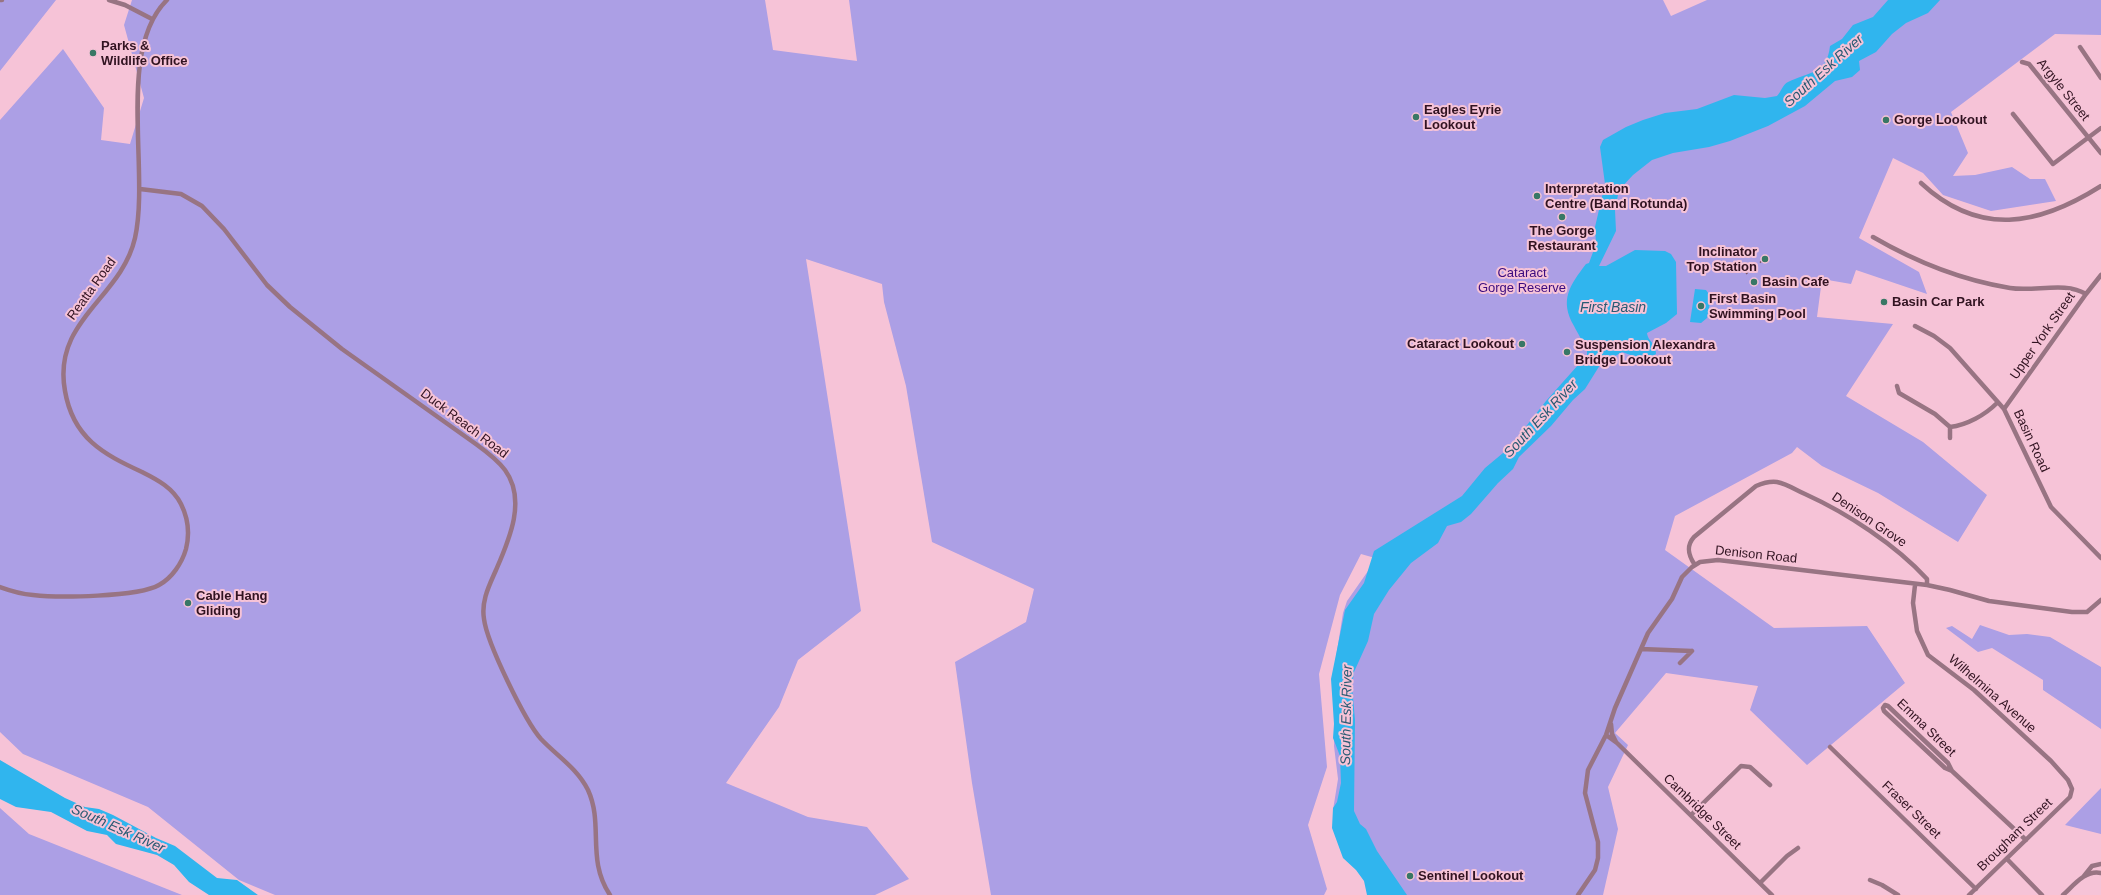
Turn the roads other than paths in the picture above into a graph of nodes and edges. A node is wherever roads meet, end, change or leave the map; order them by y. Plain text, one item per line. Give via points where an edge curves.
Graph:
1 (109, 0) edge
2 (167, 0) edge
3 (152, 19) junction
4 (2080, 47) dead end
5 (2022, 62) dead end
6 (2101, 78) edge
7 (2013, 114) dead end
8 (2101, 128) edge
9 (2088, 138) junction
10 (2101, 154) edge
11 (1921, 183) dead end
12 (2101, 186) edge
13 (140, 189) junction
14 (1873, 237) dead end
15 (2101, 275) edge
16 (2086, 294) junction
17 (1915, 326) dead end
18 (1898, 386) dead end
19 (1893, 393) dead end
20 (1899, 393) junction
21 (1997, 403) junction
22 (2004, 409) junction
23 (1950, 427) junction
24 (1950, 438) dead end
25 (2101, 558) edge
26 (1695, 565) junction
27 (1915, 585) junction
28 (1927, 585) junction
29 (0, 587) edge
30 (2101, 600) edge
31 (1641, 649) junction
32 (1680, 663) dead end
33 (1611, 721) junction
34 (1606, 735) junction
35 (1617, 743) junction
36 (1830, 747) dead end
37 (1952, 771) junction
38 (1770, 785) dead end
39 (2072, 789) joint
40 (1691, 815) junction
41 (2026, 840) junction
42 (1798, 848) dead end
43 (2007, 859) junction
44 (2101, 864) edge
45 (2101, 873) edge
46 (2084, 876) junction
47 (1870, 880) dead end
48 (1760, 883) junction
49 (1976, 888) junction
50 (610, 895) edge
51 (1578, 895) edge
52 (1772, 895) edge
53 (1898, 895) edge
54 (1969, 895) edge
55 (2042, 895) edge
56 (2063, 895) edge

1 - 3 street
2 - 3 street, Reatta Road
3 - 13 street, Reatta Road via 138,71
4 - 6 street
5 - 9 street, Argyle Street via 2029,64
7 - 9 street via 2053,164
8 - 9 street
9 - 10 street, Argyle Street
11 - 12 street via 1958,210 1977,217 2001,220 2052,211 2078,200
13 - 29 street, Reatta Road via 136,228 128,258 120,274 83,319 66,348 65,391 74,419 89,441 114,459 163,483 174,493 189,528 184,555 176,570 160,585 140,592 52,596 33,595
13 - 50 street, Duck Reach Road via 181,194 202,206 224,229 267,284 290,307 342,349 492,456 508,474 514,492 514,520 504,552 485,596 485,628 534,730 574,770 588,790 594,814 598,868
14 - 16 street via 1914,259 1956,275 2010,288 2076,289
15 - 16 street, Upper York Street
16 - 22 street, Upper York Street
17 - 21 street, Basin Road via 1950,348
18 - 20 street
19 - 20 street
20 - 23 street via 1935,414
21 - 22 street, Basin Road
21 - 23 street via 1985,413
22 - 25 street, Basin Road via 2051,507
23 - 24 street
26 - 27 street, Denison Road via 1703,561 1718,560
26 - 28 street, Denison Grove via 1690,556 1689,546 1694,537 1756,486 1777,482 1844,514 1916,567 1927,579
26 - 31 street via 1682,577 1672,599 1651,628
27 - 28 street, Denison Road
27 - 39 street, Wilhelmina Avenue via 1913,603 1917,631 1928,655 1974,690 2053,764
28 - 30 street, Denison Road via 1994,602 2072,612 2087,612
31 - 32 street via 1692,651
31 - 33 street
33 - 34 street
33 - 35 street, Cambridge Street via 1612,734
34 - 35 street, Cambridge Street
34 - 51 street via 1588,770 1585,784 1587,804 1598,842 1598,858 1595,870
35 - 40 street, Cambridge Street
36 - 49 street, Fraser Street
37 - 37 street, Emma Street via 1944,768 1883,708 1888,706 1948,763
37 - 41 street, Emma Street
38 - 40 street via 1750,766 1741,766
39 - 41 street, Brougham Street via 2070,798
40 - 48 street, Cambridge Street
41 - 43 street, Brougham Street
42 - 48 street
43 - 49 street, Brougham Street
43 - 55 street
44 - 46 street via 2092,866
45 - 46 street
46 - 56 street
47 - 53 street
48 - 52 street, Cambridge Street
49 - 54 street, Brougham Street

